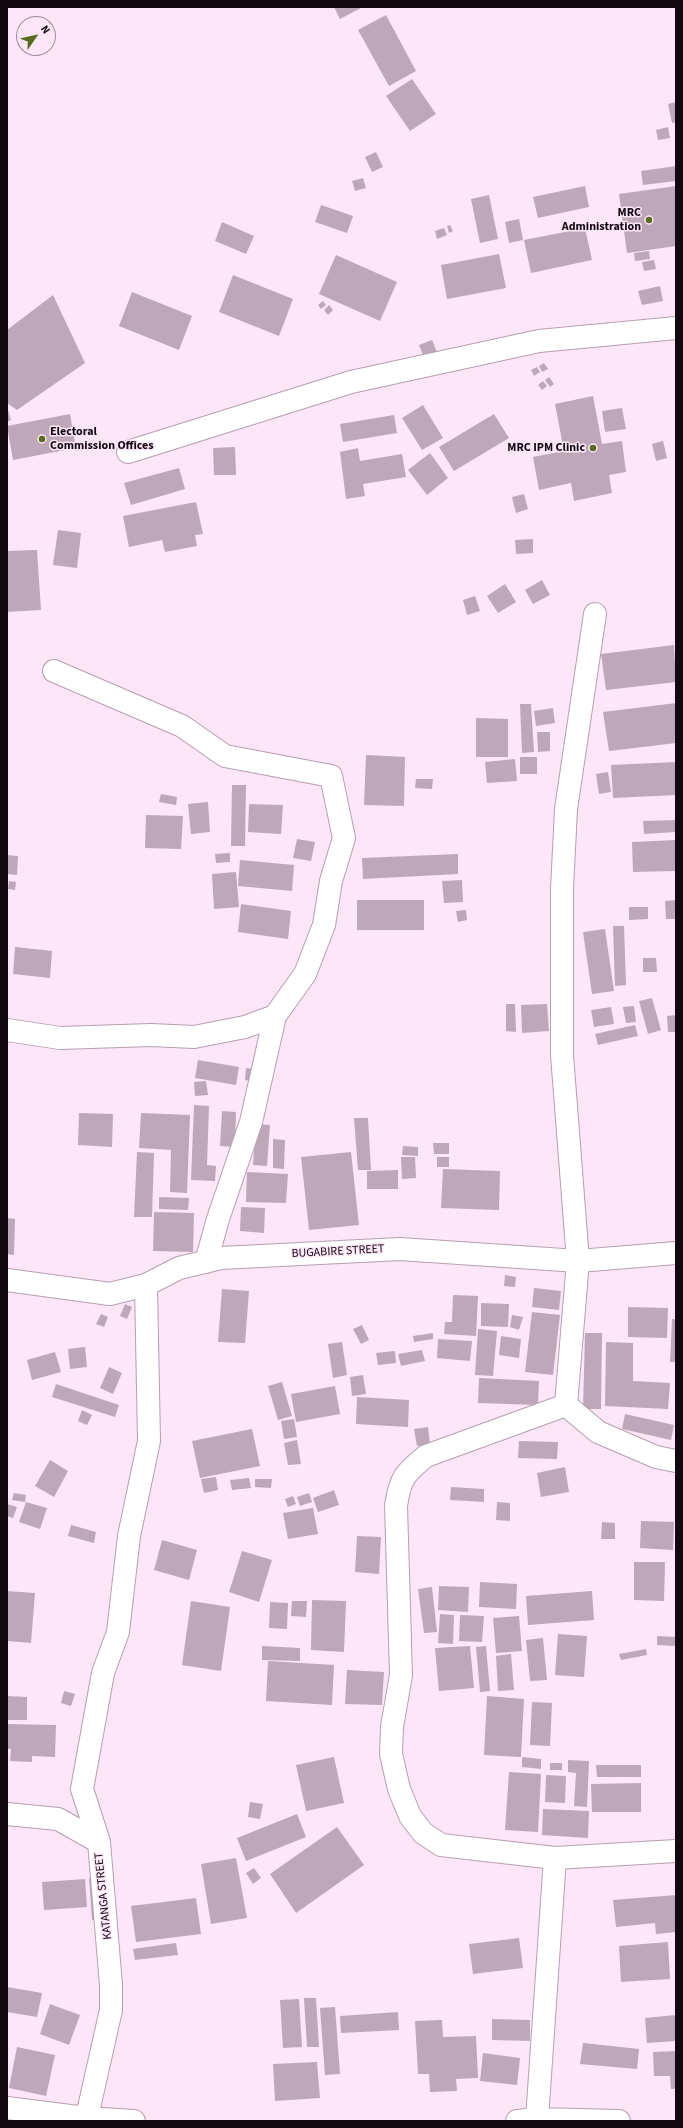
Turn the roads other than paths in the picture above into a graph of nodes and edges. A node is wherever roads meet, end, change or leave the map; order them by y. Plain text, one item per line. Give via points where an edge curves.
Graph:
1 (676, 328) edge
2 (128, 452) dead end
3 (595, 614) dead end
4 (54, 671) dead end
5 (275, 1016) junction
6 (7, 1030) edge
7 (676, 1253) edge
8 (578, 1261) junction
9 (206, 1262) junction
10 (7, 1280) edge
11 (146, 1285) junction
12 (566, 1405) junction
13 (676, 1461) edge
14 (82, 1789) junction
15 (7, 1814) edge
16 (58, 1819) junction
17 (98, 1842) junction
18 (676, 1851) edge
19 (555, 1858) junction
20 (7, 2108) edge
21 (86, 2120) edge
22 (527, 2120) edge
23 (134, 2121) edge
24 (619, 2121) edge

1 - 2 street via 539,341 351,382
3 - 8 street via 566,809 562,889 562,1055
4 - 5 street via 182,726 224,756 331,776 344,838 331,881 324,925 306,974
5 - 6 street via 245,1027 194,1037 151,1035 60,1038
5 - 9 street via 251,1122
7 - 8 street, BUGABIRE STREET
8 - 9 street, BUGABIRE STREET via 400,1250 220,1258
8 - 12 street
9 - 11 street, BUGABIRE STREET via 179,1268
10 - 11 street, BUGABIRE STREET via 110,1294
11 - 14 street, KATANGA STREET via 149,1441 129,1536 118,1632 103,1673
12 - 13 street via 598,1432 656,1457
12 - 19 street via 426,1456 410,1469 399,1485 396,1506 401,1675 392,1727 391,1754 399,1789 410,1816 423,1833 441,1845
14 - 16 street
14 - 17 street, KATANGA STREET
15 - 16 street
16 - 17 street
17 - 21 street, KATANGA STREET via 110,1962 111,2010
18 - 19 street
19 - 22 street
20 - 21 street
21 - 23 street
22 - 24 street

